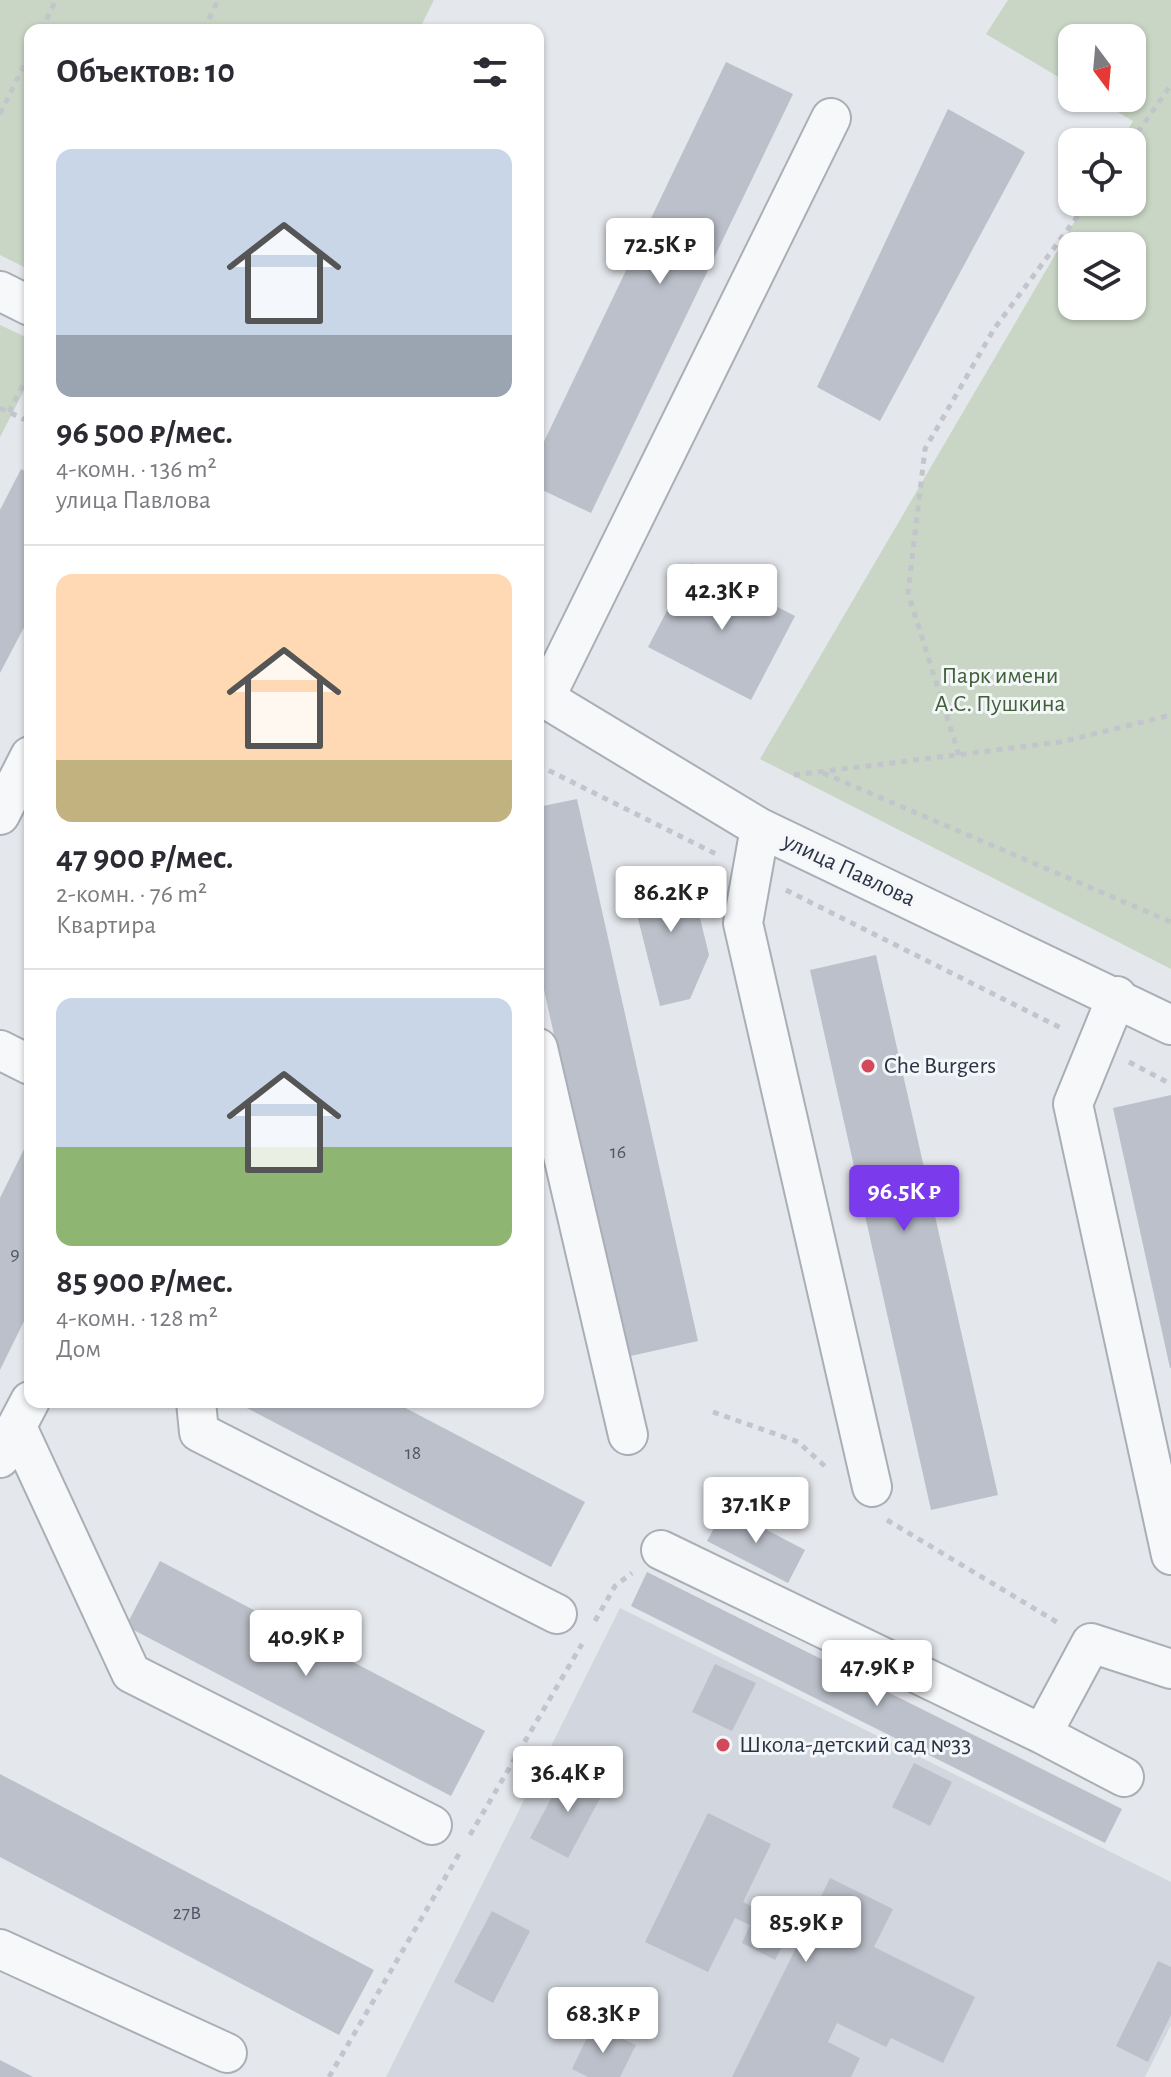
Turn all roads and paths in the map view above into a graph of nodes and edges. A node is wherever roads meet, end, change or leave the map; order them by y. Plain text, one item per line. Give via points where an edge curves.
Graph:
1 (56, 0) edge
2 (218, 0) edge
3 (44, 24) edge
4 (207, 24) edge
5 (24, 65) edge
6 (1171, 85) edge
7 (0, 114) edge
8 (831, 118) dead end
9 (1141, 128) edge
10 (1078, 216) edge
11 (0, 291) edge
12 (24, 303) edge
13 (24, 383) edge
14 (0, 408) edge
15 (9, 412) junction
16 (24, 419) edge
17 (544, 690) edge
18 (544, 700) edge
19 (1171, 715) edge
20 (959, 755) junction
21 (24, 768) edge
22 (544, 768) edge
23 (820, 771) junction
24 (794, 775) dead end
25 (0, 815) edge
26 (760, 828) junction
27 (752, 872) junction
28 (1171, 922) edge
29 (1117, 996) junction
30 (1171, 1025) edge
31 (1096, 1046) junction
32 (0, 1050) edge
33 (24, 1062) edge
34 (544, 1074) edge
35 (1171, 1084) edge
36 (197, 1408) edge
37 (713, 1412) dead end
38 (16, 1429) edge
39 (628, 1435) dead end
40 (832, 1473) dead end
41 (874, 1500) joint
42 (661, 1550) joint
43 (1171, 1555) edge
44 (574, 1620) joint
45 (584, 1640) dead end
46 (1091, 1643) junction
47 (1171, 1669) edge
48 (1042, 1734) junction
49 (1124, 1777) dead end
50 (432, 1825) dead end
51 (0, 1949) edge
52 (227, 2053) dead end
53 (329, 2077) edge

1 - 3 path
2 - 4 path
5 - 7 path
6 - 9 path
8 - 17 street
10 - 20 path via 994,329 925,449 908,593
11 - 12 street
13 - 15 path
14 - 15 path
15 - 16 path
18 - 26 street, улица Павлова
19 - 20 path via 1061,742
20 - 23 path
21 - 25 street
22 - 27 path
23 - 24 path
23 - 28 path
26 - 27 street
26 - 29 street, улица Павлова
27 - 31 path
27 - 41 street via 743,923
29 - 30 street, улица Павлова
29 - 31 street
31 - 35 path
31 - 43 street via 1073,1104
32 - 33 street
34 - 39 street
36 - 44 street via 199,1432
37 - 40 path via 798,1442
38 - 50 street via 131,1673
41 - 46 path
42 - 44 path
42 - 48 street
45 - 53 path
46 - 47 street
46 - 48 street
48 - 49 street
51 - 52 street

